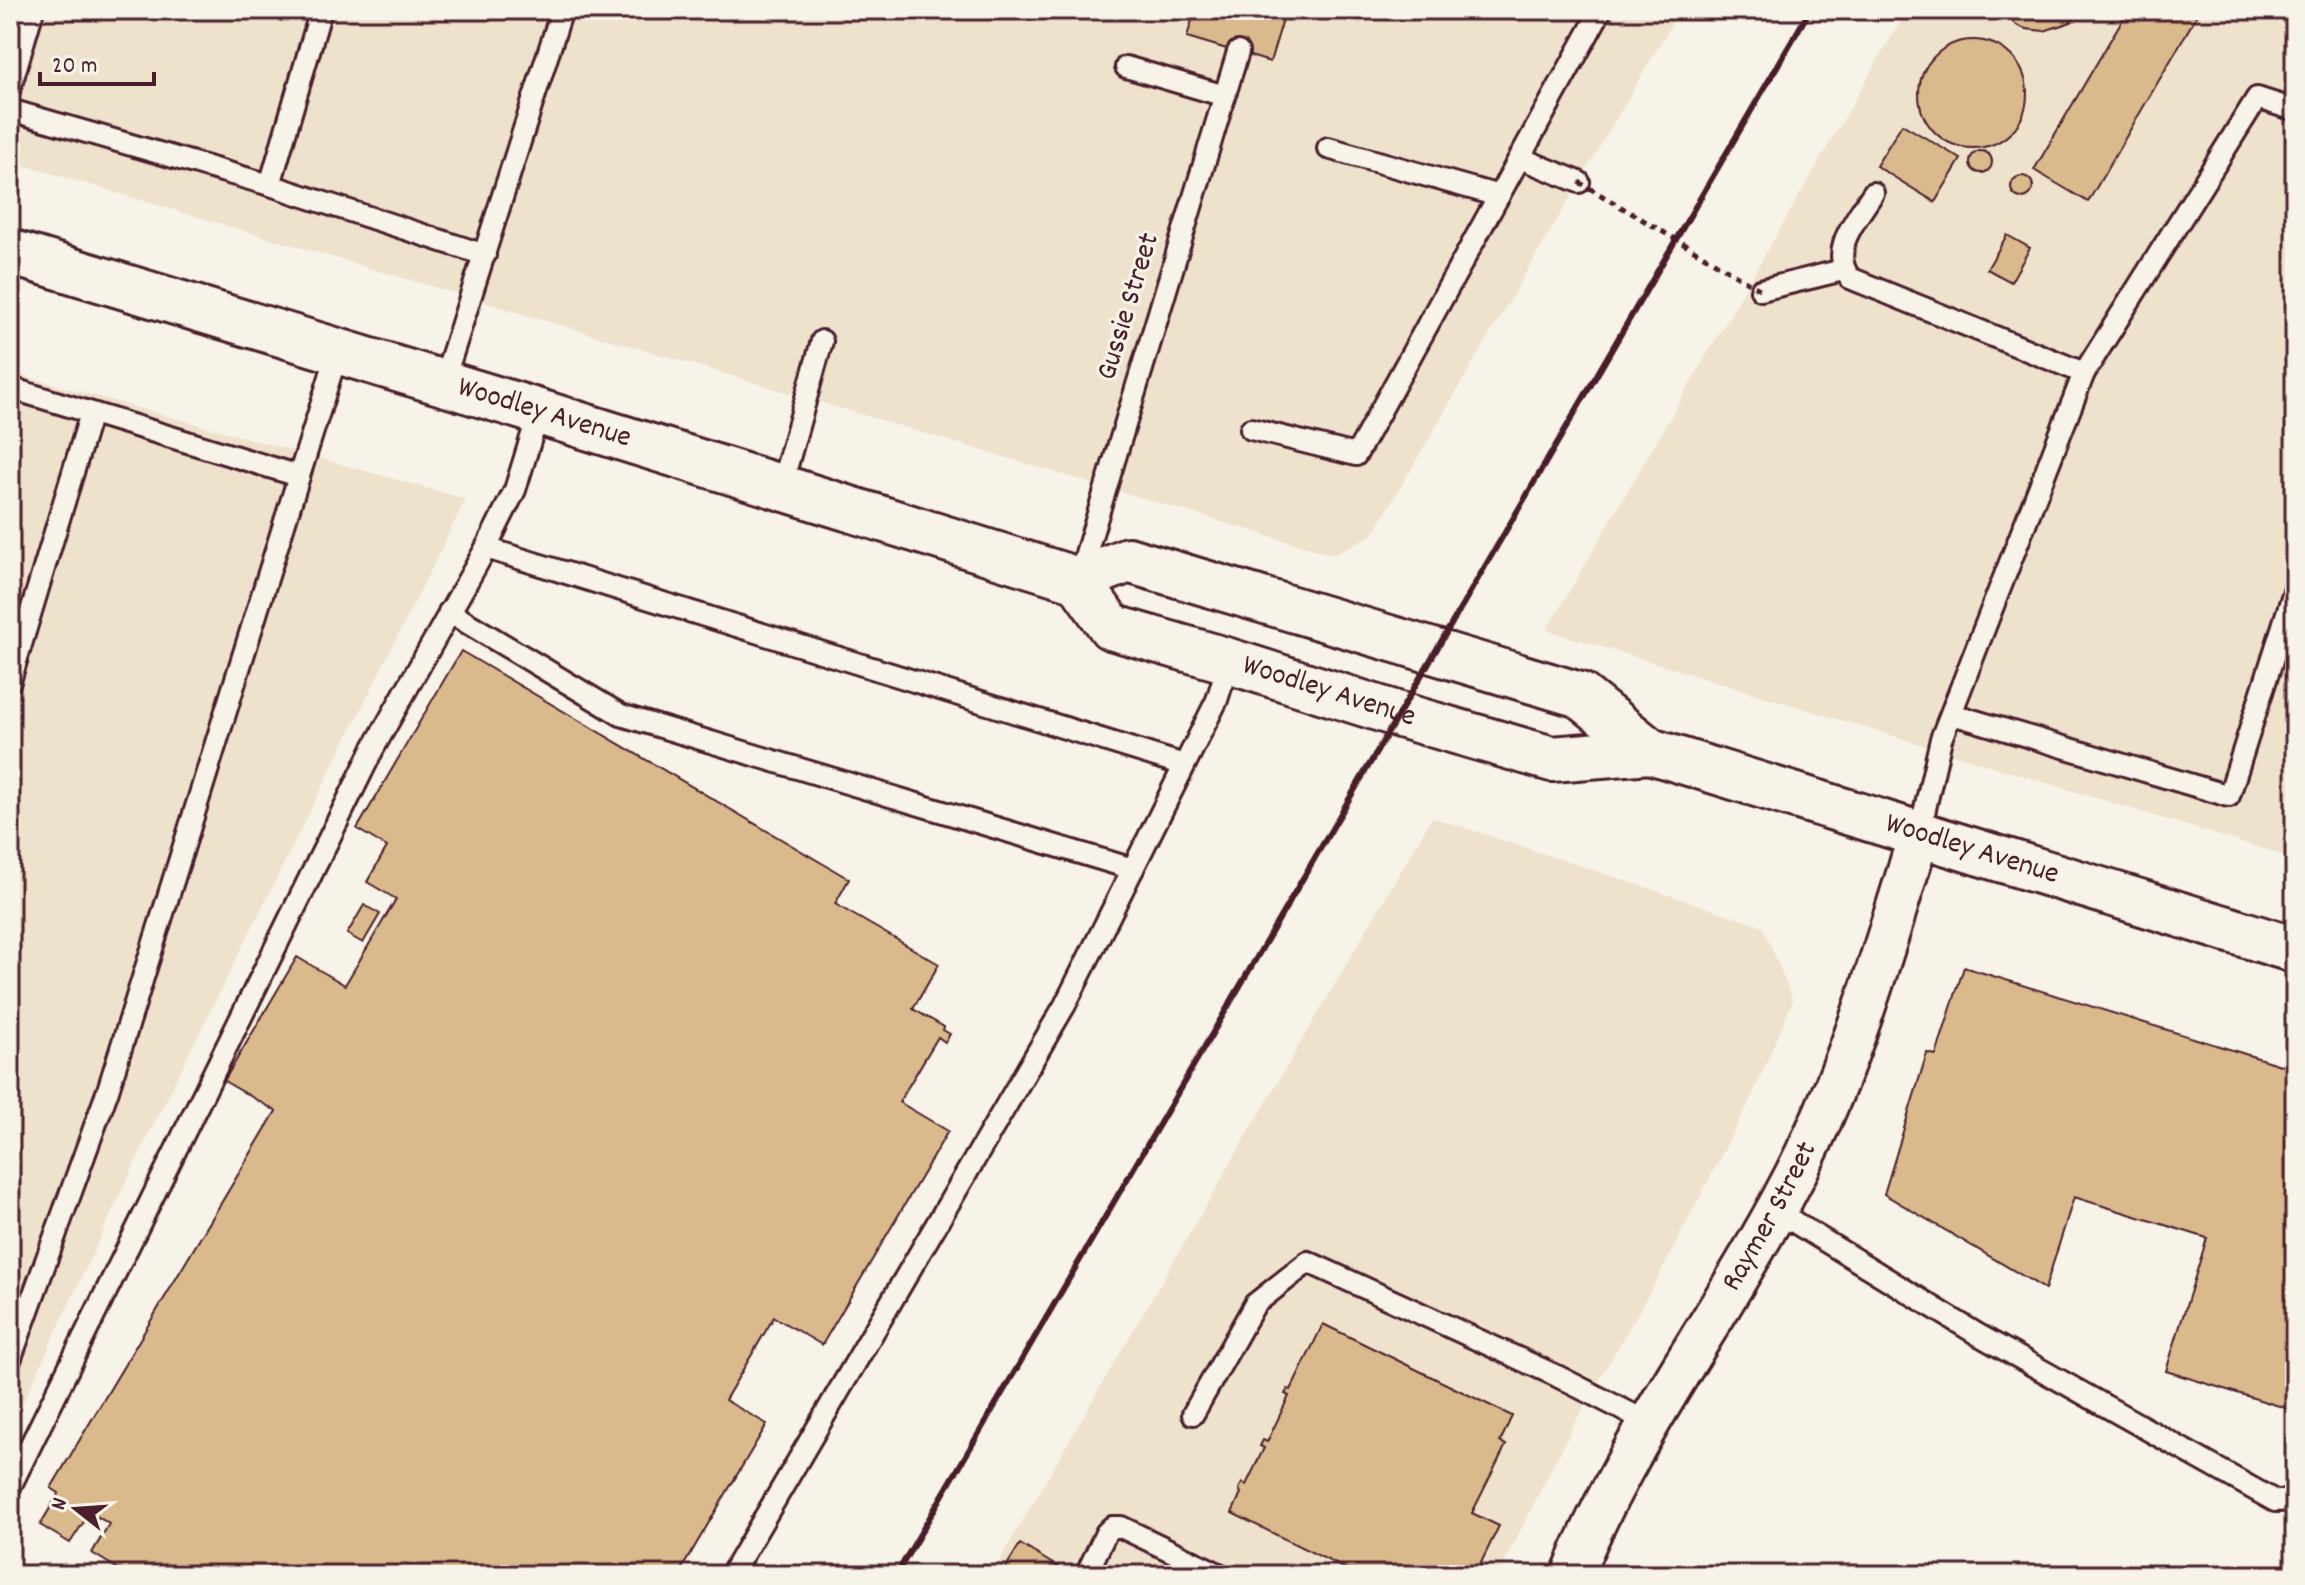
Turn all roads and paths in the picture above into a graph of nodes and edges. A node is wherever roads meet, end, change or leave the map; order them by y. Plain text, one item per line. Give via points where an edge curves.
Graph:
1 (33, 10) edge
2 (321, 10) edge
3 (562, 10) edge
4 (1601, 10) edge
5 (1238, 52) dead end
6 (1126, 67) dead end
7 (10, 88) edge
8 (1225, 96) junction
9 (10, 110) edge
10 (2295, 110) edge
11 (1328, 148) dead end
12 (1520, 158) junction
13 (1579, 182) joint
14 (270, 185) junction
15 (1873, 193) dead end
16 (1499, 196) junction
17 (10, 252) edge
18 (485, 255) junction
19 (1843, 270) junction
20 (1761, 290) joint
21 (822, 341) dead end
22 (338, 351) junction
23 (2084, 373) junction
24 (443, 383) junction
25 (10, 388) edge
26 (539, 412) junction
27 (91, 413) junction
28 (1251, 429) dead end
29 (299, 476) junction
30 (781, 487) junction
31 (486, 548) junction
32 (1078, 580) junction
33 (2295, 588) edge
34 (449, 612) junction
35 (1229, 661) junction
36 (10, 681) edge
37 (1952, 714) junction
38 (1650, 751) junction
39 (1184, 765) junction
40 (1919, 835) junction
41 (1133, 869) junction
42 (2295, 950) edge
43 (1776, 1211) junction
44 (10, 1360) edge
45 (1193, 1414) dead end
46 (1649, 1423) junction
47 (10, 1487) edge
48 (2295, 1493) edge
49 (731, 1575) edge
50 (1086, 1575) edge
51 (1221, 1575) edge
52 (1572, 1575) edge

1 - 7 lane
2 - 14 lane
3 - 18 lane
4 - 12 lane
5 - 8 lane, Gussie Street
6 - 8 lane
8 - 32 lane, Gussie Street
9 - 14 lane
10 - 23 lane via 2257,98
11 - 16 lane
12 - 13 lane
12 - 16 lane
13 - 20 path, bridge
14 - 18 lane
15 - 19 lane via 1840,252
16 - 28 lane via 1356,455
17 - 22 main road, Woodley Avenue
18 - 24 lane
19 - 20 lane
19 - 23 lane via 1850,278
21 - 30 lane
22 - 24 main road, Woodley Avenue
22 - 29 lane
23 - 37 lane
24 - 26 main road, Woodley Avenue
25 - 27 lane
26 - 30 main road, Woodley Avenue
26 - 31 lane via 515,490
27 - 29 lane
27 - 36 lane
29 - 44 lane via 108,1090
30 - 32 main road, Woodley Avenue
31 - 34 lane
31 - 39 lane
32 - 35 main road, Woodley Avenue via 1111,627
32 - 38 main road, Woodley Avenue via 1128,560 1580,695
33 - 37 lane via 2229,796
34 - 41 lane via 621,715
34 - 47 lane via 373,749
35 - 38 main road, Woodley Avenue via 1552,759
35 - 39 lane via 1217,700
37 - 40 lane via 1941,739
38 - 40 main road, Woodley Avenue
39 - 41 lane
40 - 42 main road, Woodley Avenue
40 - 43 street, Raymer Street via 1842,1067
41 - 49 lane via 1065,1005
43 - 46 street, Raymer Street
43 - 48 lane via 1977,1334 2275,1501
45 - 46 lane via 1255,1304 1308,1262
46 - 52 street, Raymer Street
50 - 51 lane via 1112,1527

